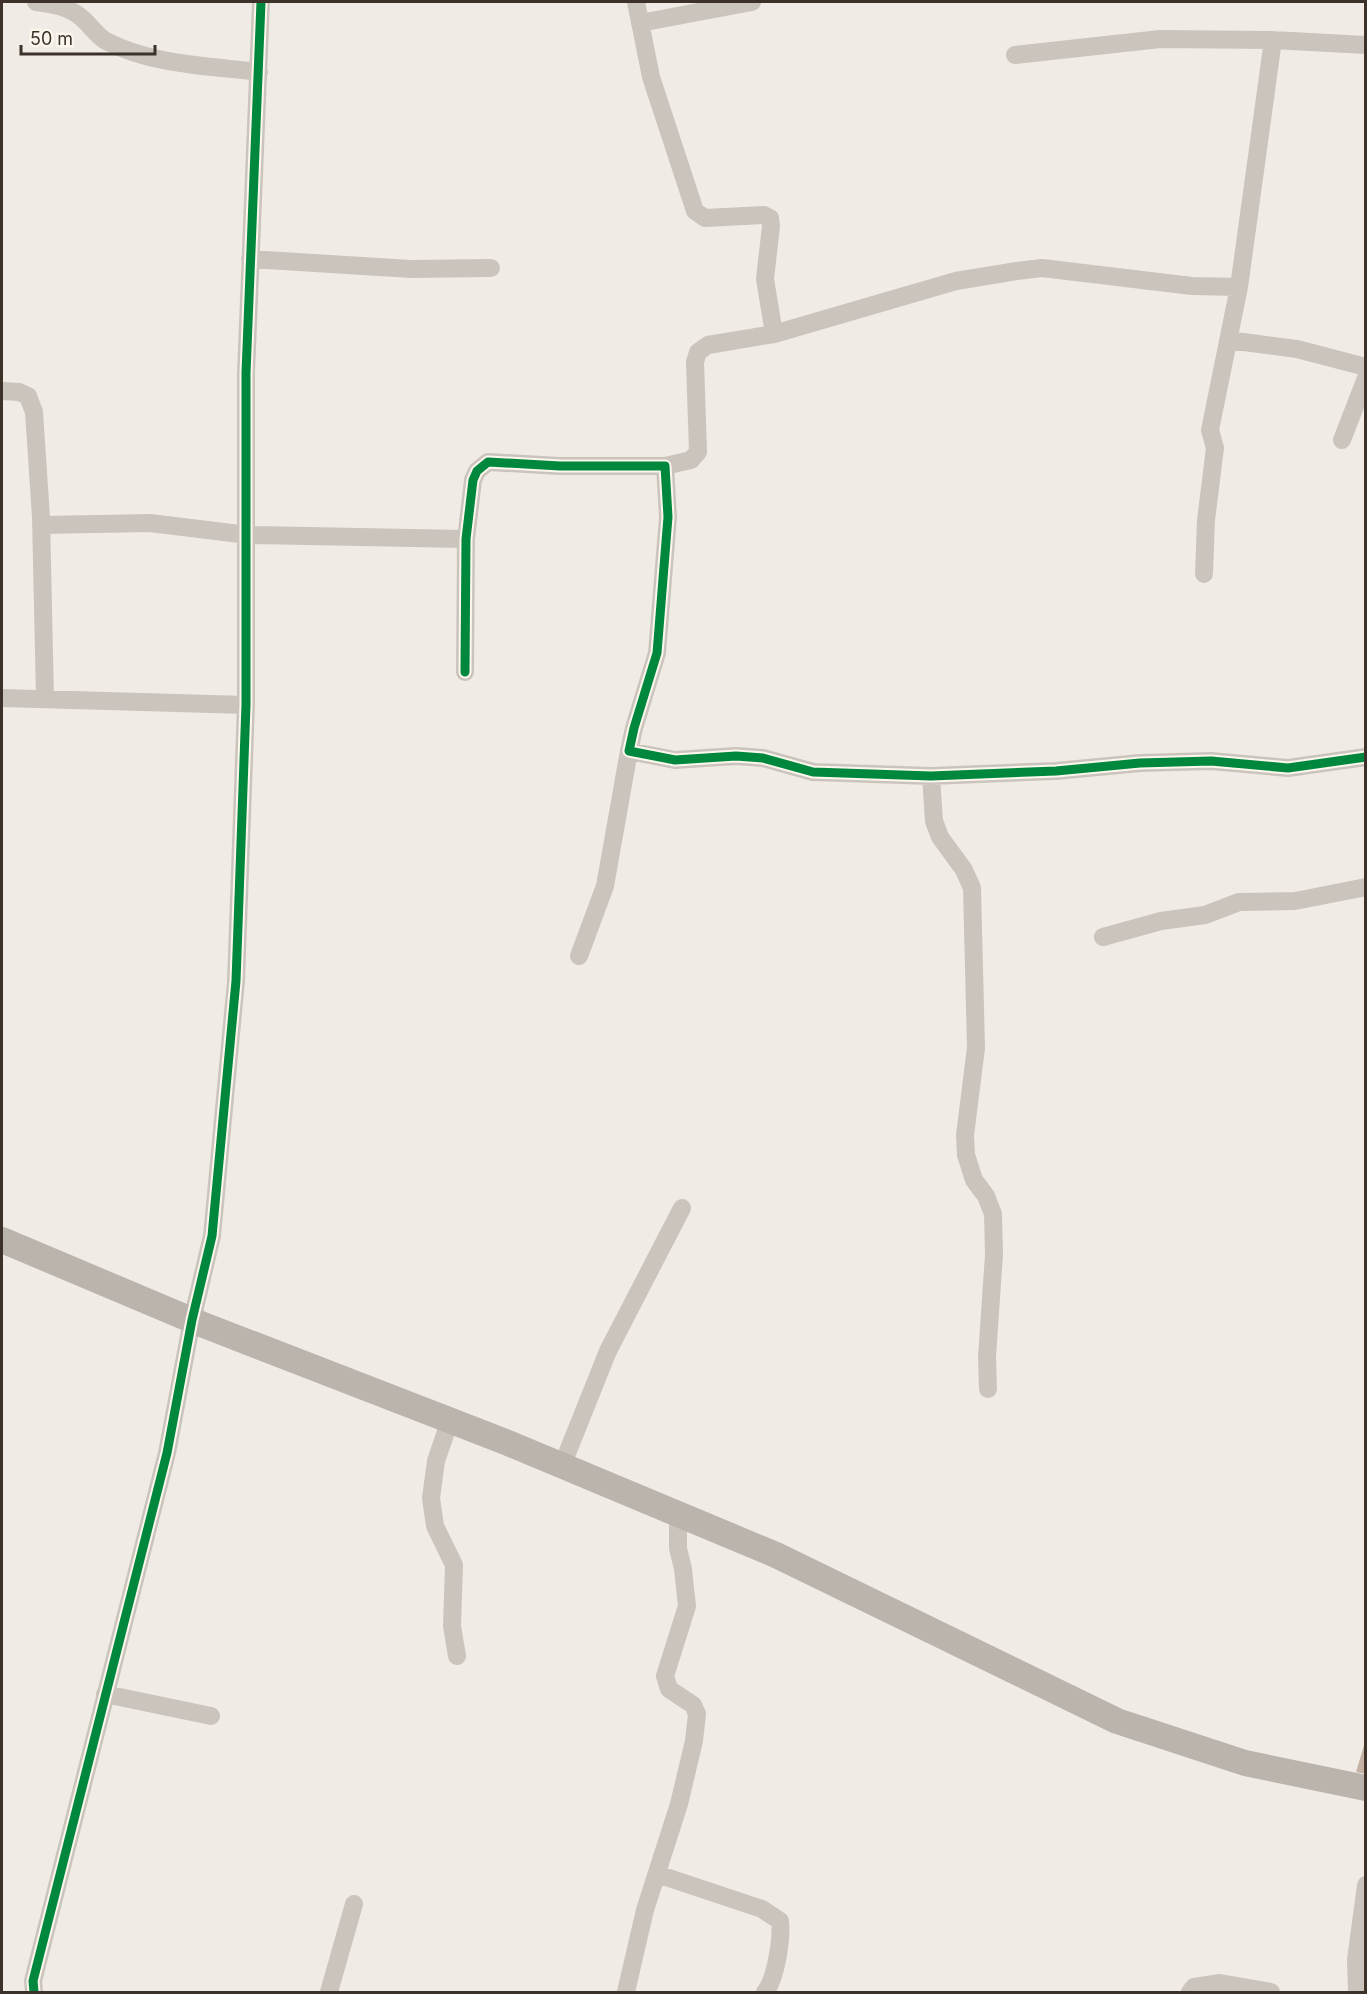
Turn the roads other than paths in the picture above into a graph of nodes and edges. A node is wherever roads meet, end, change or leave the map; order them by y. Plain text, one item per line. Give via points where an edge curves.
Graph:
1 (36, 2) edge
2 (261, 2) edge
3 (636, 2) edge
4 (752, 2) edge
5 (640, 23) junction
6 (1273, 40) junction
7 (1365, 45) edge
8 (1015, 55) dead end
9 (259, 72) junction
10 (250, 259) junction
11 (491, 268) dead end
12 (1239, 286) junction
13 (774, 334) junction
14 (1228, 340) junction
15 (1365, 367) edge
16 (1364, 388) edge
17 (2, 391) edge
18 (1342, 440) dead end
19 (665, 466) junction
20 (42, 525) junction
21 (248, 535) junction
22 (466, 539) junction
23 (1204, 574) dead end
24 (465, 672) dead end
25 (2, 698) edge
26 (45, 699) junction
27 (246, 705) junction
28 (630, 751) junction
29 (1365, 757) edge
30 (931, 776) junction
31 (1365, 887) edge
32 (1102, 937) dead end
33 (579, 956) dead end
34 (682, 1208) dead end
35 (2, 1240) edge
36 (192, 1320) junction
37 (988, 1389) dead end
38 (450, 1420) junction
39 (562, 1466) junction
40 (678, 1516) junction
41 (457, 1656) dead end
42 (105, 1694) junction
43 (211, 1716) dead end
44 (1365, 1788) edge
45 (657, 1874) junction
46 (1365, 1885) edge
47 (354, 1904) dead end
48 (34, 1992) edge
49 (328, 1992) edge
50 (626, 1992) edge
51 (765, 1992) edge
52 (1190, 1992) edge
53 (1271, 1992) edge
54 (1357, 1992) edge

1 - 9 street via 74,12 104,40 129,50 169,61
2 - 9 street
3 - 5 street
4 - 5 street
5 - 13 street via 651,77 695,211 705,218 770,218 765,279
6 - 7 street
6 - 8 street via 1160,39
6 - 12 street
9 - 10 street
10 - 11 street via 411,269
10 - 21 street via 246,373
12 - 13 street via 1192,286 1042,268 947,283
12 - 14 street
13 - 19 street via 708,345 698,352 698,452 691,460
14 - 15 street via 1297,350
14 - 23 street via 1210,430 1215,448
16 - 18 street
17 - 20 street via 19,392 31,400
19 - 22 street via 488,462 473,480
19 - 28 street via 668,517 657,653
20 - 21 street via 150,523
20 - 26 street
21 - 22 street
21 - 27 street
22 - 24 street
25 - 26 street
26 - 27 street
27 - 36 street via 236,981 225,1115 212,1236
28 - 30 street via 675,760 763,758 813,772
28 - 33 street via 605,886
29 - 30 street via 1288,768 1243,762 1176,762
30 - 37 street via 934,821 972,888 976,1048 965,1134 966,1155 974,1180 993,1214
31 - 32 street via 1295,900 1239,902 1205,915 1161,921
34 - 39 street via 608,1351
35 - 36 main road
36 - 38 main road
36 - 42 street via 166,1453
38 - 39 main road
38 - 41 street via 436,1461 431,1498 435,1526 454,1565 452,1626
39 - 40 main road
40 - 44 main road via 776,1556 1117,1721 1245,1762
40 - 45 street via 678,1548 687,1605 665,1676 669,1689 693,1705 697,1714 679,1804
42 - 43 street
42 - 48 street via 33,1981
45 - 50 street
45 - 51 street via 762,1909 780,1921 782,1934 772,1984
46 - 54 street via 1356,1960
47 - 49 street
52 - 53 street via 1194,1987 1220,1983

